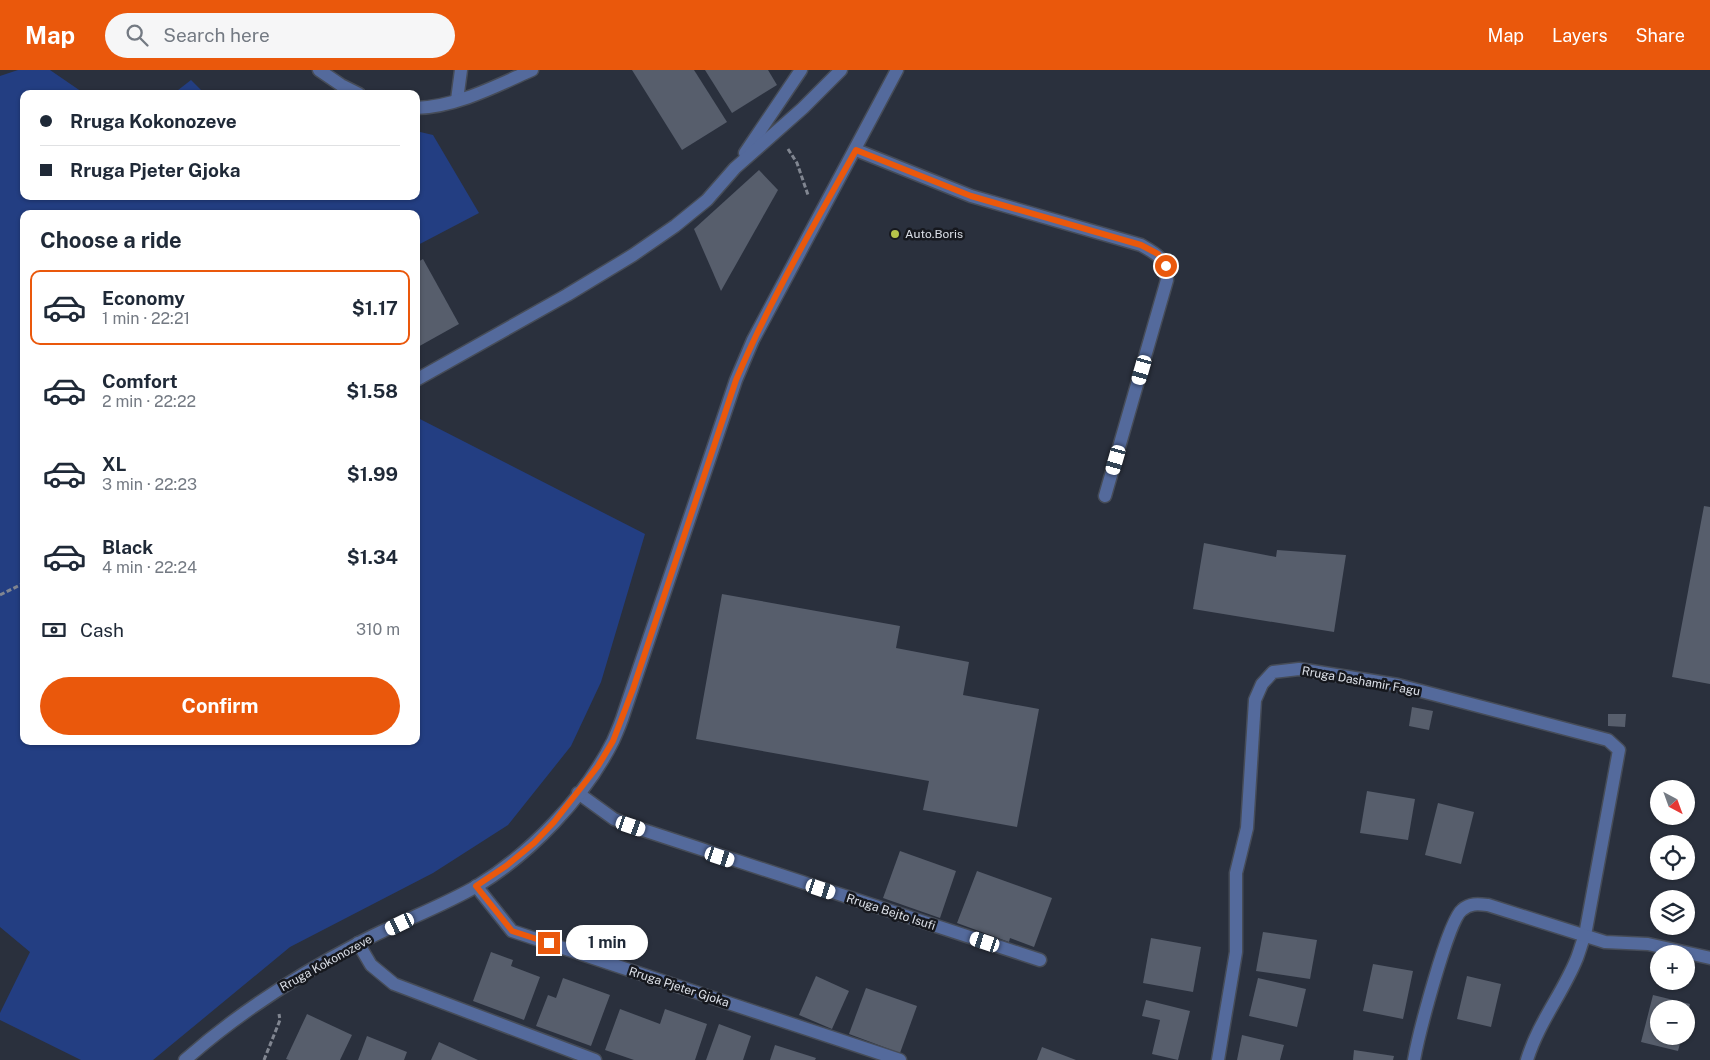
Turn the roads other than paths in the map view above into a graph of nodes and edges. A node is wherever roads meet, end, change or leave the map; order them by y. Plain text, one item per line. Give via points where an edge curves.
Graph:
1 (319, 70) edge
2 (461, 70) edge
3 (532, 70) edge
4 (801, 70) edge
5 (841, 70) edge
6 (897, 70) edge
7 (352, 90) edge
8 (457, 100) junction
9 (420, 108) edge
10 (856, 150) junction
11 (735, 168) junction
12 (420, 378) edge
13 (1106, 496) dead end
14 (578, 794) junction
15 (476, 886) junction
16 (1585, 935) junction
17 (358, 943) junction
18 (1710, 958) edge
19 (1040, 960) dead end
20 (185, 1060) edge
21 (595, 1060) edge
22 (900, 1060) edge
23 (1218, 1060) edge
24 (1414, 1060) edge
25 (1527, 1060) edge

1 - 7 street
2 - 8 street
3 - 8 street
4 - 11 street
5 - 11 street
6 - 10 street, Rruga Kokonozeve
8 - 9 street
10 - 13 street via 971,196 1141,245 1158,254 1166,266 1167,280
10 - 14 street, Rruga Kokonozeve via 753,340 736,380 624,713 613,741
11 - 12 street via 707,200 633,256
14 - 15 street, Rruga Kokonozeve via 534,843
14 - 19 street, Rruga Bejto Isufi via 614,819 631,826
15 - 17 street, Rruga Kokonozeve
15 - 22 street, Rruga Pjeter Gjoka via 512,931
16 - 18 street via 1605,942 1648,944
16 - 23 street, Rruga Dashamir Fagu via 1619,750 1608,740 1398,685 1299,669 1273,672 1262,684 1255,700 1247,828 1236,873 1236,952
16 - 24 street via 1488,905 1473,904 1461,910 1452,924
16 - 25 street
17 - 20 street, Rruga Kokonozeve via 269,995
17 - 21 street via 371,965 394,984

